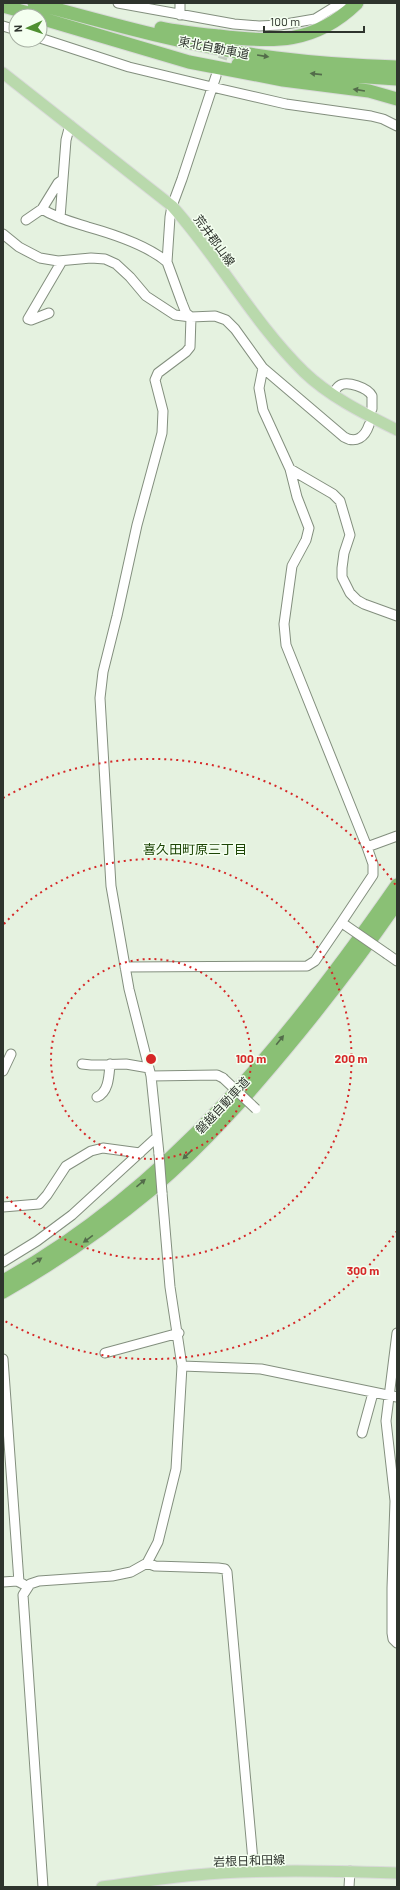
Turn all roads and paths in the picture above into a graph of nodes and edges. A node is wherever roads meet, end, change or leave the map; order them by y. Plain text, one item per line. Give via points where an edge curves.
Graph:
1 (34, 3) edge
2 (38, 3) edge
3 (118, 3) edge
4 (180, 3) edge
5 (341, 3) edge
6 (357, 3) edge
7 (180, 15) junction
8 (48, 19) edge
9 (48, 19) edge
10 (48, 41) edge
11 (397, 67) edge
12 (3, 73) edge
13 (216, 76) tunnel mouth
14 (397, 79) edge
15 (212, 87) junction
16 (397, 99) edge
17 (70, 125) junction
18 (397, 126) edge
19 (62, 180) junction
20 (172, 206) junction
21 (42, 209) junction
22 (60, 218) junction
23 (26, 220) dead end
24 (3, 234) edge
25 (62, 261) junction
26 (167, 262) junction
27 (49, 313) dead end
28 (190, 318) junction
29 (263, 368) junction
30 (333, 394) junction
31 (372, 409) dead end
32 (369, 425) dead end
33 (397, 430) edge
34 (290, 469) junction
35 (397, 616) edge
36 (397, 836) edge
37 (367, 847) junction
38 (397, 875) edge
39 (397, 885) edge
40 (397, 903) edge
41 (397, 918) edge
42 (343, 924) junction
43 (343, 960) junction
44 (397, 961) edge
45 (125, 967) junction
46 (316, 1011) junction
47 (11, 1054) dead end
48 (82, 1064) dead end
49 (110, 1064) junction
50 (3, 1071) edge
51 (150, 1072) junction
52 (97, 1097) dead end
53 (258, 1111) dead end
54 (157, 1137) junction
55 (140, 1153) junction
56 (3, 1207) edge
57 (3, 1262) edge
58 (3, 1280) edge
59 (3, 1292) edge
60 (179, 1333) junction
61 (397, 1333) edge
62 (105, 1353) dead end
63 (3, 1359) edge
64 (182, 1366) junction
65 (372, 1393) junction
66 (393, 1397) edge
67 (362, 1434) dead end
68 (147, 1563) junction
69 (3, 1582) edge
70 (23, 1584) junction
71 (397, 1643) edge
72 (254, 1872) junction
73 (350, 1872) junction
74 (397, 1873) edge
75 (43, 1887) edge
76 (102, 1887) edge
77 (350, 1887) edge

1 -> 11 highway, 東北自動車道 via 165,37 237,52 331,64
2 - 6 highway via 166,29 260,41 284,40 310,33 334,21
3 - 7 street
4 - 7 street
5 - 7 street via 315,19 280,26 233,28
14 -> 8 highway, 東北自動車道 via 323,74 236,63 162,48
16 -> 9 highway via 369,91 283,80 189,62
10 - 15 street via 129,67
12 - 17 main road, 荒井郡山線
13 - 15 street
15 - 18 street via 286,104 371,116
15 - 20 street
17 - 19 street via 66,135
17 - 20 main road, 荒井郡山線
19 - 21 street
19 - 22 street
20 - 26 street
20 - 30 main road, 荒井郡山線 via 284,351 305,373
21 - 22 street
21 - 23 street
22 - 26 street via 120,237
24 - 25 street via 19,247 40,258
25 - 27 street via 28,319
25 - 28 street via 91,258 111,262 119,266 146,296 161,307 175,315
26 - 28 street
28 - 29 street via 215,316 226,320
28 - 45 street via 190,347 158,373 155,380 163,411 162,432 137,525 100,687 112,886
29 - 32 street via 348,439 362,438 367,433
29 - 34 street via 260,398 267,420
30 - 31 street via 338,386 343,384 366,389 372,396
30 - 33 main road, 荒井郡山線
34 - 35 street via 333,494 340,501 350,535 342,568 342,577 350,593 364,604
34 - 37 street via 309,528 289,579 284,624 286,644
36 - 37 street
37 - 42 street via 373,864 373,875
38 - 43 highway
39 - 43 highway, 磐越自動車道
40 - 46 highway, 磐越自動車道
41 - 46 highway via 364,963
42 - 44 street, bridge
42 - 45 street via 315,961 308,966
58 -> 43 highway, 磐越自動車道 via 72,1238 167,1161 251,1074
45 - 51 street
46 -> 59 highway, 磐越自動車道 via 215,1129 153,1188 109,1224 34,1275
47 - 50 street
48 - 49 street
49 - 51 street via 126,1064
49 - 52 street via 107,1086 102,1095
51 - 53 street, bridge via 217,1075
51 - 54 street
54 - 55 street
54 - 60 street, bridge via 170,1287
55 - 56 street via 104,1148 91,1151 66,1166 39,1204
55 - 57 street via 72,1216
60 - 62 street
60 - 64 street
61 - 66 street
63 - 70 street
64 - 65 street via 261,1369
64 - 68 street via 176,1469 158,1542
65 - 66 street
65 - 67 street
66 - 71 street via 386,1426 395,1501 392,1639
68 - 70 street via 138,1570 123,1575
68 - 72 street via 155,1566 218,1568 227,1572
69 - 70 street
70 - 75 street
72 - 73 main road, 岩根日和田線
72 - 76 main road, 岩根日和田線 via 196,1875
73 - 74 main road, 岩根日和田線
73 - 77 street

